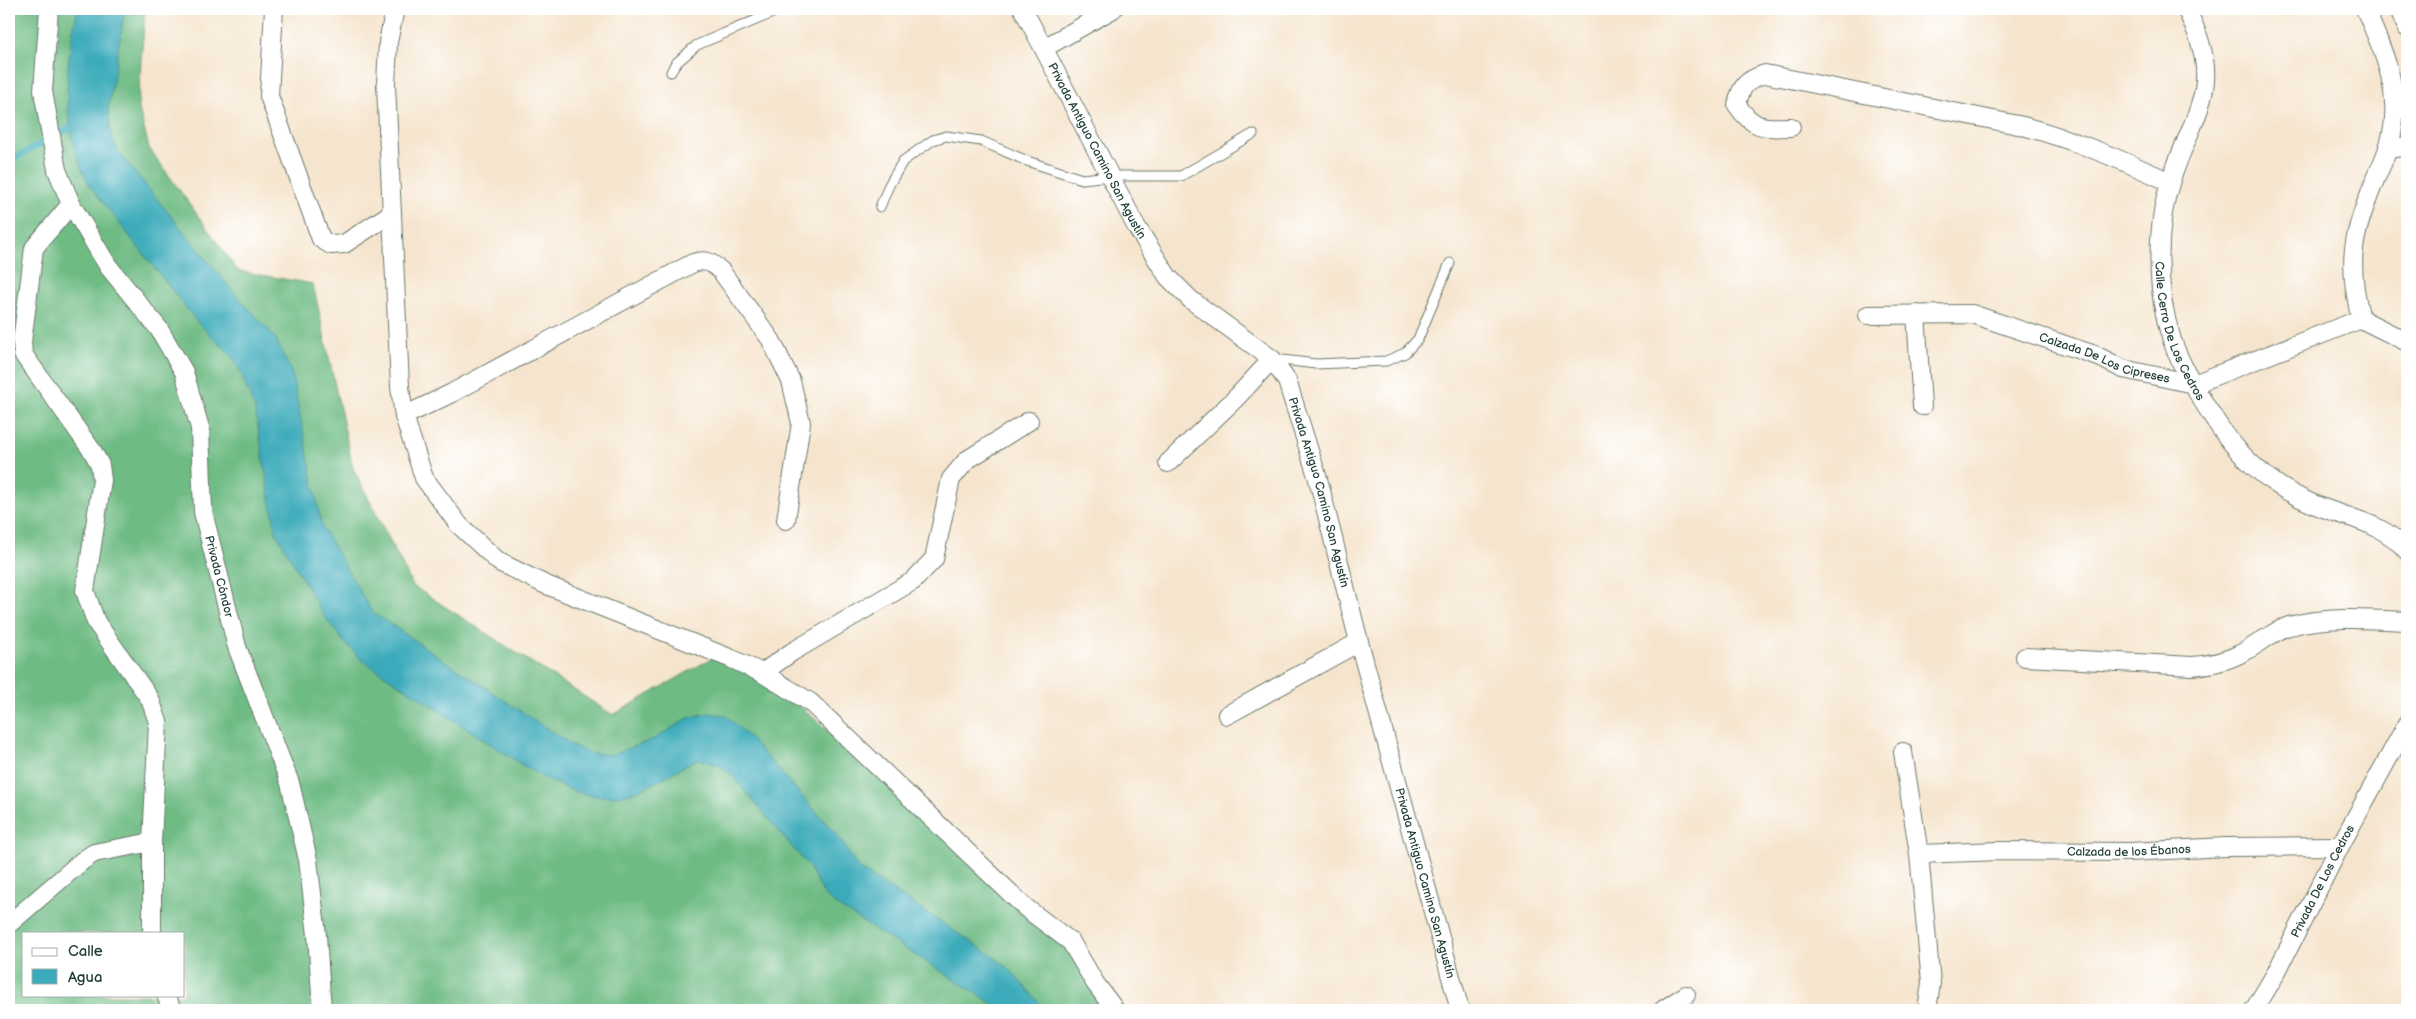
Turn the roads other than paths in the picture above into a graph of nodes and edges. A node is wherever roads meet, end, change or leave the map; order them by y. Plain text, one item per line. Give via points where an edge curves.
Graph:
1 (48, 9) edge
2 (274, 9) edge
3 (395, 9) edge
4 (782, 9) edge
5 (1024, 9) edge
6 (1113, 9) edge
7 (2186, 9) edge
8 (2365, 9) edge
9 (2399, 9) edge
10 (2407, 28) edge
11 (1044, 48) junction
12 (671, 72) dead end
13 (1791, 126) dead end
14 (1253, 134) dead end
15 (2407, 146) edge
16 (2388, 149) junction
17 (1110, 176) junction
18 (2170, 182) junction
19 (71, 204) junction
20 (880, 207) dead end
21 (392, 213) junction
22 (1450, 263) dead end
23 (1916, 314) junction
24 (1868, 315) dead end
25 (2361, 319) junction
26 (2407, 342) edge
27 (1272, 359) junction
28 (2194, 384) junction
29 (1922, 406) dead end
30 (404, 416) junction
31 (1029, 421) dead end
32 (1168, 463) dead end
33 (786, 520) dead end
34 (2407, 551) edge
35 (2407, 621) edge
36 (1359, 642) junction
37 (2025, 657) dead end
38 (762, 673) junction
39 (1227, 715) dead end
40 (2407, 724) edge
41 (1903, 752) dead end
42 (152, 842) junction
43 (2340, 846) junction
44 (1919, 854) junction
45 (9, 924) edge
46 (152, 932) edge
47 (1686, 995) dead end
48 (166, 996) edge
49 (172, 1010) edge
50 (322, 1010) edge
51 (1115, 1010) edge
52 (1460, 1010) edge
53 (1663, 1010) edge
54 (1928, 1010) edge
55 (2254, 1010) edge

1 - 19 street, Privada Cóndor via 43,92 57,170
2 - 21 street via 269,96 321,239 332,245 344,244
3 - 21 street via 388,42 386,85
4 - 12 lane via 697,45 675,64
5 - 11 street, Privada Antiguo Camino San Agustín
6 - 11 street
7 - 18 street, Calle Cerro De Los Cedros via 2204,48 2206,84
8 - 16 street via 2388,68 2393,94 2394,118
9 - 10 street
11 - 17 street, Privada Antiguo Camino San Agustín
13 - 18 street via 1767,128 1748,121 1737,105 1744,84 1765,74 2023,126 2104,152
14 - 17 lane via 1181,176
15 - 16 street
16 - 25 street via 2354,239 2351,273
17 - 20 lane via 1082,179 1027,161 981,141 946,136 933,140 903,161 888,185
17 - 27 street, Privada Antiguo Camino San Agustín via 1168,277 1192,300
18 - 28 street, Calle Cerro De Los Cedros via 2162,228 2162,304 2173,342
19 - 42 street via 34,248 23,354 100,466 102,480 85,591 96,622 150,699 158,722
19 - 50 street, Privada Cóndor via 108,266 159,329 184,372 200,428 203,512 237,647 290,783 308,860
21 - 30 street
22 - 27 lane via 1418,339 1405,353 1386,360 1324,364
23 - 24 street, Calzada De Los Cipreses
23 - 28 street, Calzada De Los Cipreses via 1972,314 2095,356 2123,369
23 - 29 street
25 - 26 street
25 - 28 street
27 - 32 street
27 - 36 street, Privada Antiguo Camino San Agustín via 1287,381 1318,479
28 - 34 street, Calle Cerro De Los Cedros via 2231,443 2257,470 2280,488 2311,504 2377,527 2398,539
30 - 33 street via 692,263 711,262 771,340 791,381 801,423
30 - 38 street via 424,478 460,525 500,562 544,584
31 - 38 street via 967,460 951,479 934,559 913,581
35 - 37 street via 2334,620 2288,626 2240,654 2212,664 2192,666
36 - 39 street
36 - 52 street, Privada Antiguo Camino San Agustín
38 - 51 street via 810,702 1026,908 1070,942
40 - 43 street, Privada De Los Cedros
41 - 44 street
42 - 45 street via 94,854
42 - 46 street
43 - 44 street, Calzada de los Ébanos via 2112,853 2000,850
43 - 55 street, Privada De Los Cedros
44 - 54 street via 1931,982
47 - 53 street
48 - 49 street

